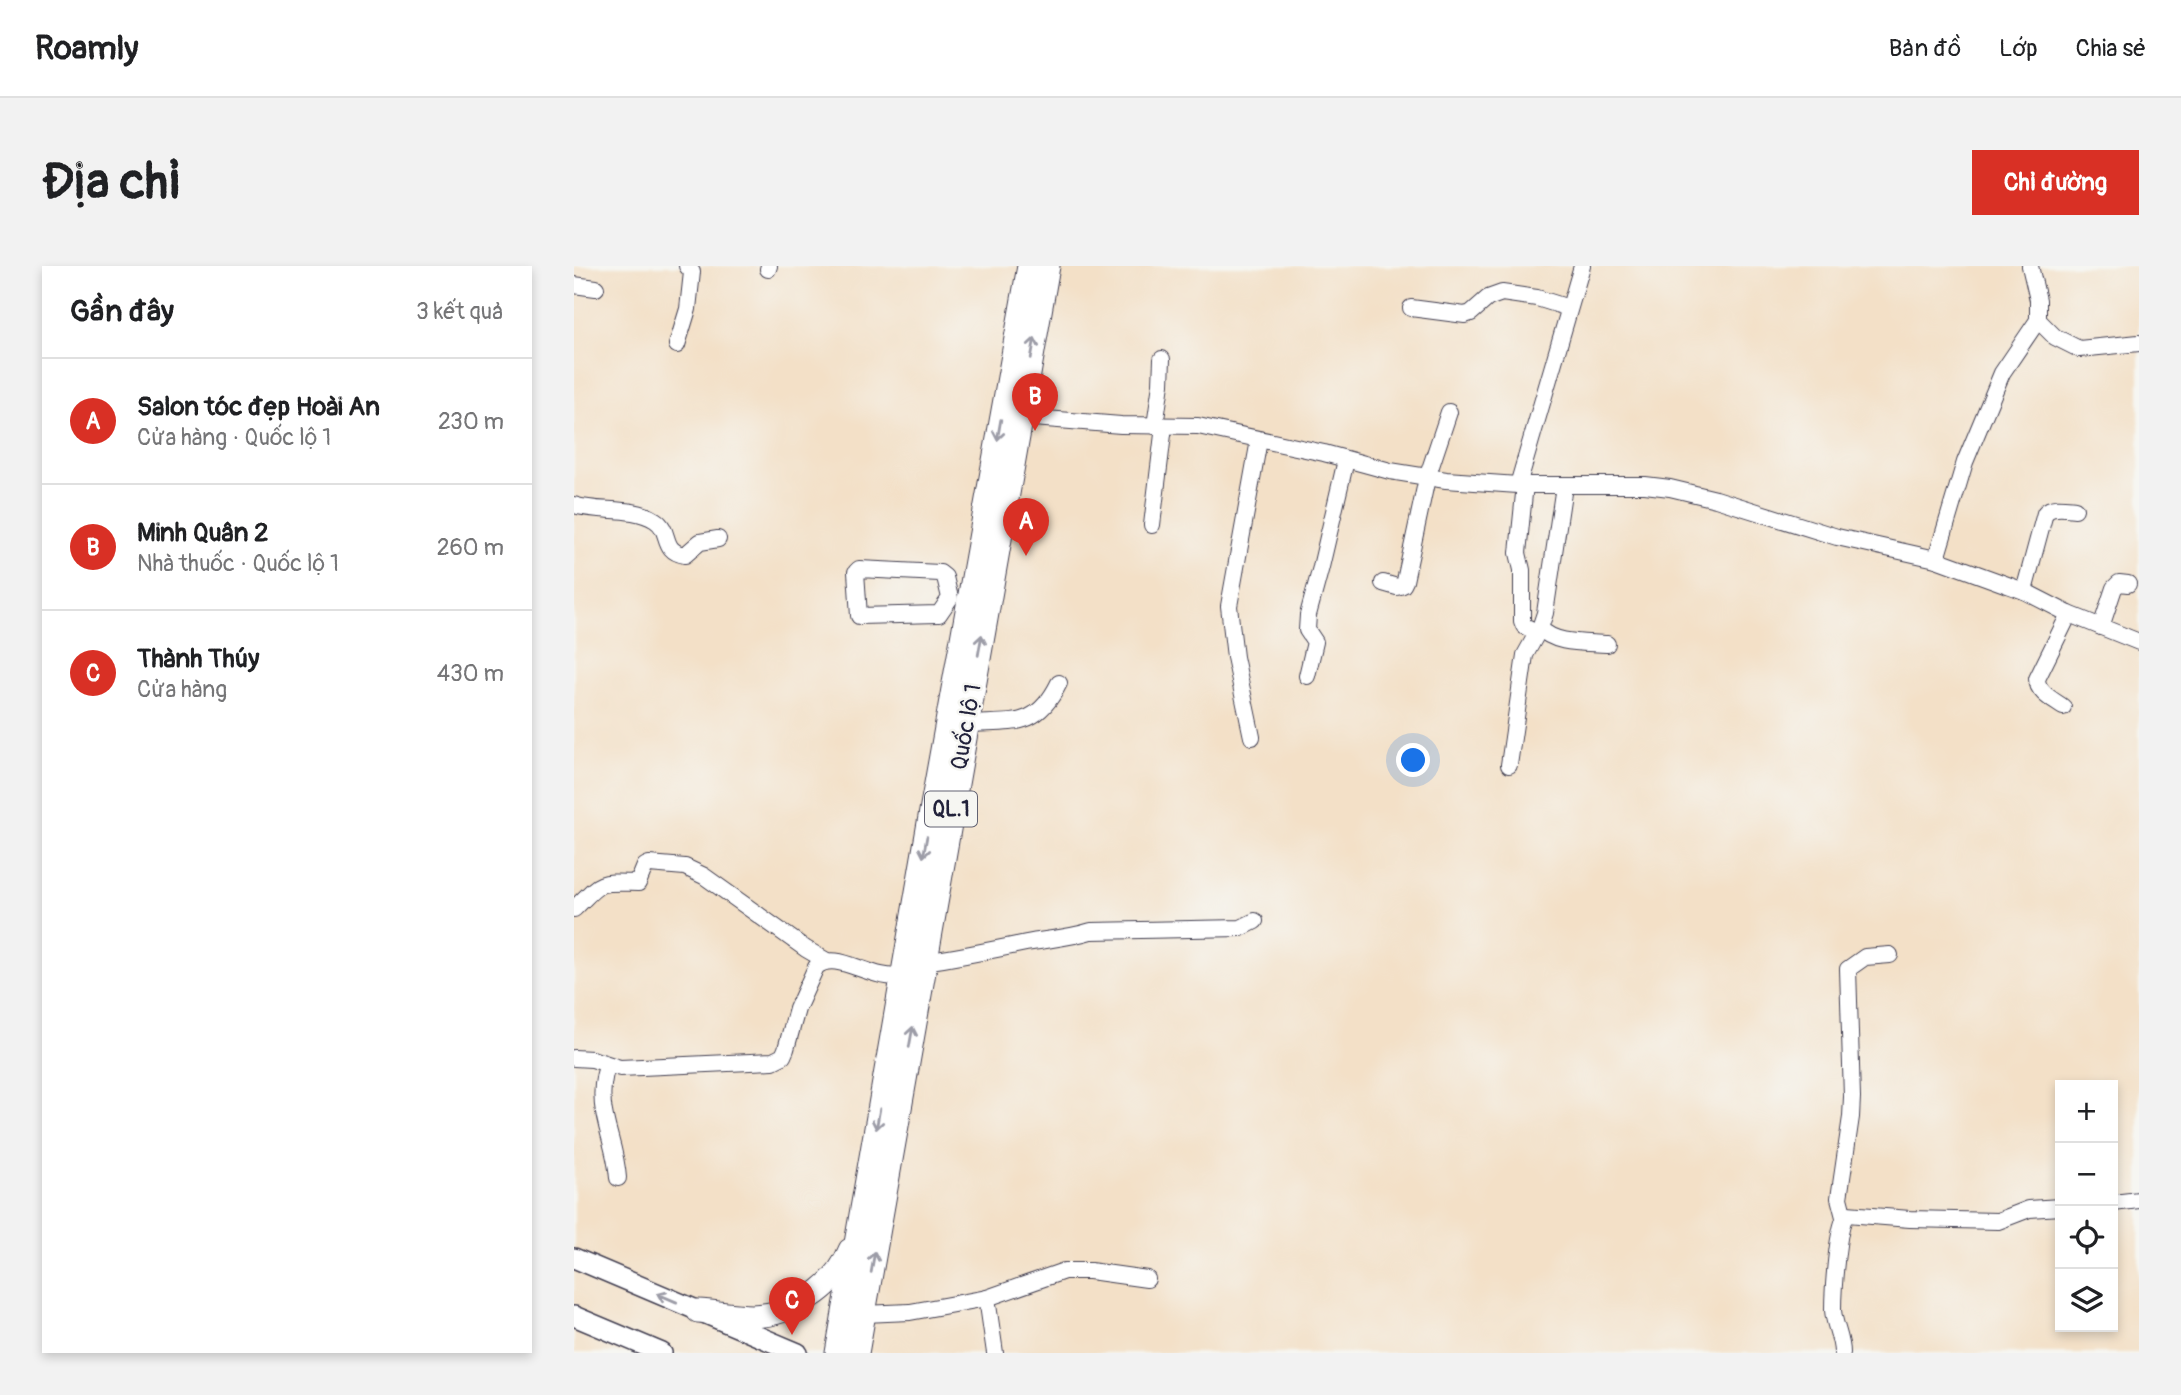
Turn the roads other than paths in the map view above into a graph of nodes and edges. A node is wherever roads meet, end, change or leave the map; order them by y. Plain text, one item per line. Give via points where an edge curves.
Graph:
1 (687, 266) edge
2 (1029, 266) edge
3 (1048, 266) edge
4 (1582, 266) edge
5 (2030, 266) edge
6 (574, 285) edge
7 (596, 288) dead end
8 (1569, 308) junction
9 (1411, 309) dead end
10 (2038, 320) junction
11 (2139, 343) edge
12 (677, 345) dead end
13 (1162, 359) dead end
14 (1449, 412) dead end
15 (1021, 417) junction
16 (1159, 426) junction
17 (1259, 440) junction
18 (1346, 460) junction
19 (1427, 478) junction
20 (1522, 484) junction
21 (1564, 486) junction
22 (574, 505) edge
23 (2075, 509) dead end
24 (1152, 524) dead end
25 (718, 539) dead end
26 (1936, 559) junction
27 (1383, 583) dead end
28 (2128, 584) dead end
29 (2024, 591) junction
30 (961, 596) junction
31 (2069, 614) junction
32 (2101, 627) junction
33 (1539, 630) junction
34 (2139, 642) edge
35 (1608, 644) dead end
36 (1307, 676) dead end
37 (1059, 683) dead end
38 (2063, 707) dead end
39 (966, 724) junction
40 (1252, 737) dead end
41 (1509, 765) dead end
42 (574, 909) edge
43 (1255, 921) dead end
44 (1890, 955) dead end
45 (825, 960) junction
46 (924, 962) junction
47 (902, 976) junction
48 (574, 1058) edge
49 (607, 1066) junction
50 (618, 1178) dead end
51 (2139, 1200) edge
52 (2118, 1202) edge
53 (2055, 1207) edge
54 (1844, 1217) junction
55 (860, 1220) junction
56 (574, 1258) edge
57 (1147, 1279) dead end
58 (987, 1298) junction
59 (698, 1311) junction
60 (864, 1314) junction
61 (574, 1316) edge
62 (662, 1353) edge
63 (798, 1353) edge
64 (837, 1353) edge
65 (857, 1353) edge
66 (995, 1353) edge
67 (1842, 1353) edge

1 - 12 street via 692,272 688,309
2 -> 30 highway, Quốc lộ 1 / QL.1
15 -> 3 highway, Quốc lộ 1 / QL.1
4 - 8 street
5 - 10 street
6 - 7 street
8 - 9 street via 1510,293 1494,295 1465,315
8 - 20 street
10 - 11 street via 2055,337 2079,349
10 - 26 street via 2002,373 1965,462
13 - 16 street
14 - 19 street
15 - 16 street
39 -> 15 highway, Quốc lộ 1 / QL.1
16 - 17 street via 1198,426
16 - 24 street
17 - 18 street
17 - 40 street via 1229,606
18 - 19 street
18 - 36 street via 1308,615 1307,630 1315,642
19 - 20 street
19 - 27 street via 1405,581 1397,587
20 - 21 street
20 - 33 street via 1521,621
21 - 26 street via 1670,488 1837,537
21 - 33 street
22 - 25 street via 654,519 677,554 685,555 700,542
23 - 29 street via 2056,508 2045,513
26 - 29 street
28 - 32 street via 2114,588
29 - 31 street
30 - 30 street via 939,614 859,616 856,572 940,573
30 -> 47 highway, Quốc lộ 1 / QL.1
31 - 32 street
31 - 38 street via 2037,679 2041,690
32 - 34 street
33 - 35 street via 1555,638
33 - 41 street via 1525,655
37 - 39 street via 1049,702 1027,719
39 - 46 highway, Quốc lộ 1 / QL.1
42 - 45 street via 595,886 638,883 649,864 685,867
43 - 46 street via 1241,928 1091,932
44 - 54 street via 1865,957 1848,969 1852,1117 1839,1202
45 - 47 street via 883,977
45 - 49 street via 816,967 779,1059
60 -> 46 highway, Quốc lộ 1 / QL.1
47 -> 55 highway, Quốc lộ 1 / QL.1
48 - 49 street
49 - 50 street via 601,1102
51 - 52 street
53 - 54 street via 2029,1209 1998,1221
54 - 67 street via 1833,1310
55 - 59 highway via 846,1261 827,1284 803,1301 780,1312 752,1316
55 - 64 highway, Quốc lộ 1 / QL.1
59 -> 56 main road
57 - 58 street via 1064,1271
58 - 60 street via 910,1312
58 - 66 street
59 - 63 main road
60 - 65 highway, Quốc lộ 1 / QL.1
61 - 62 main road

